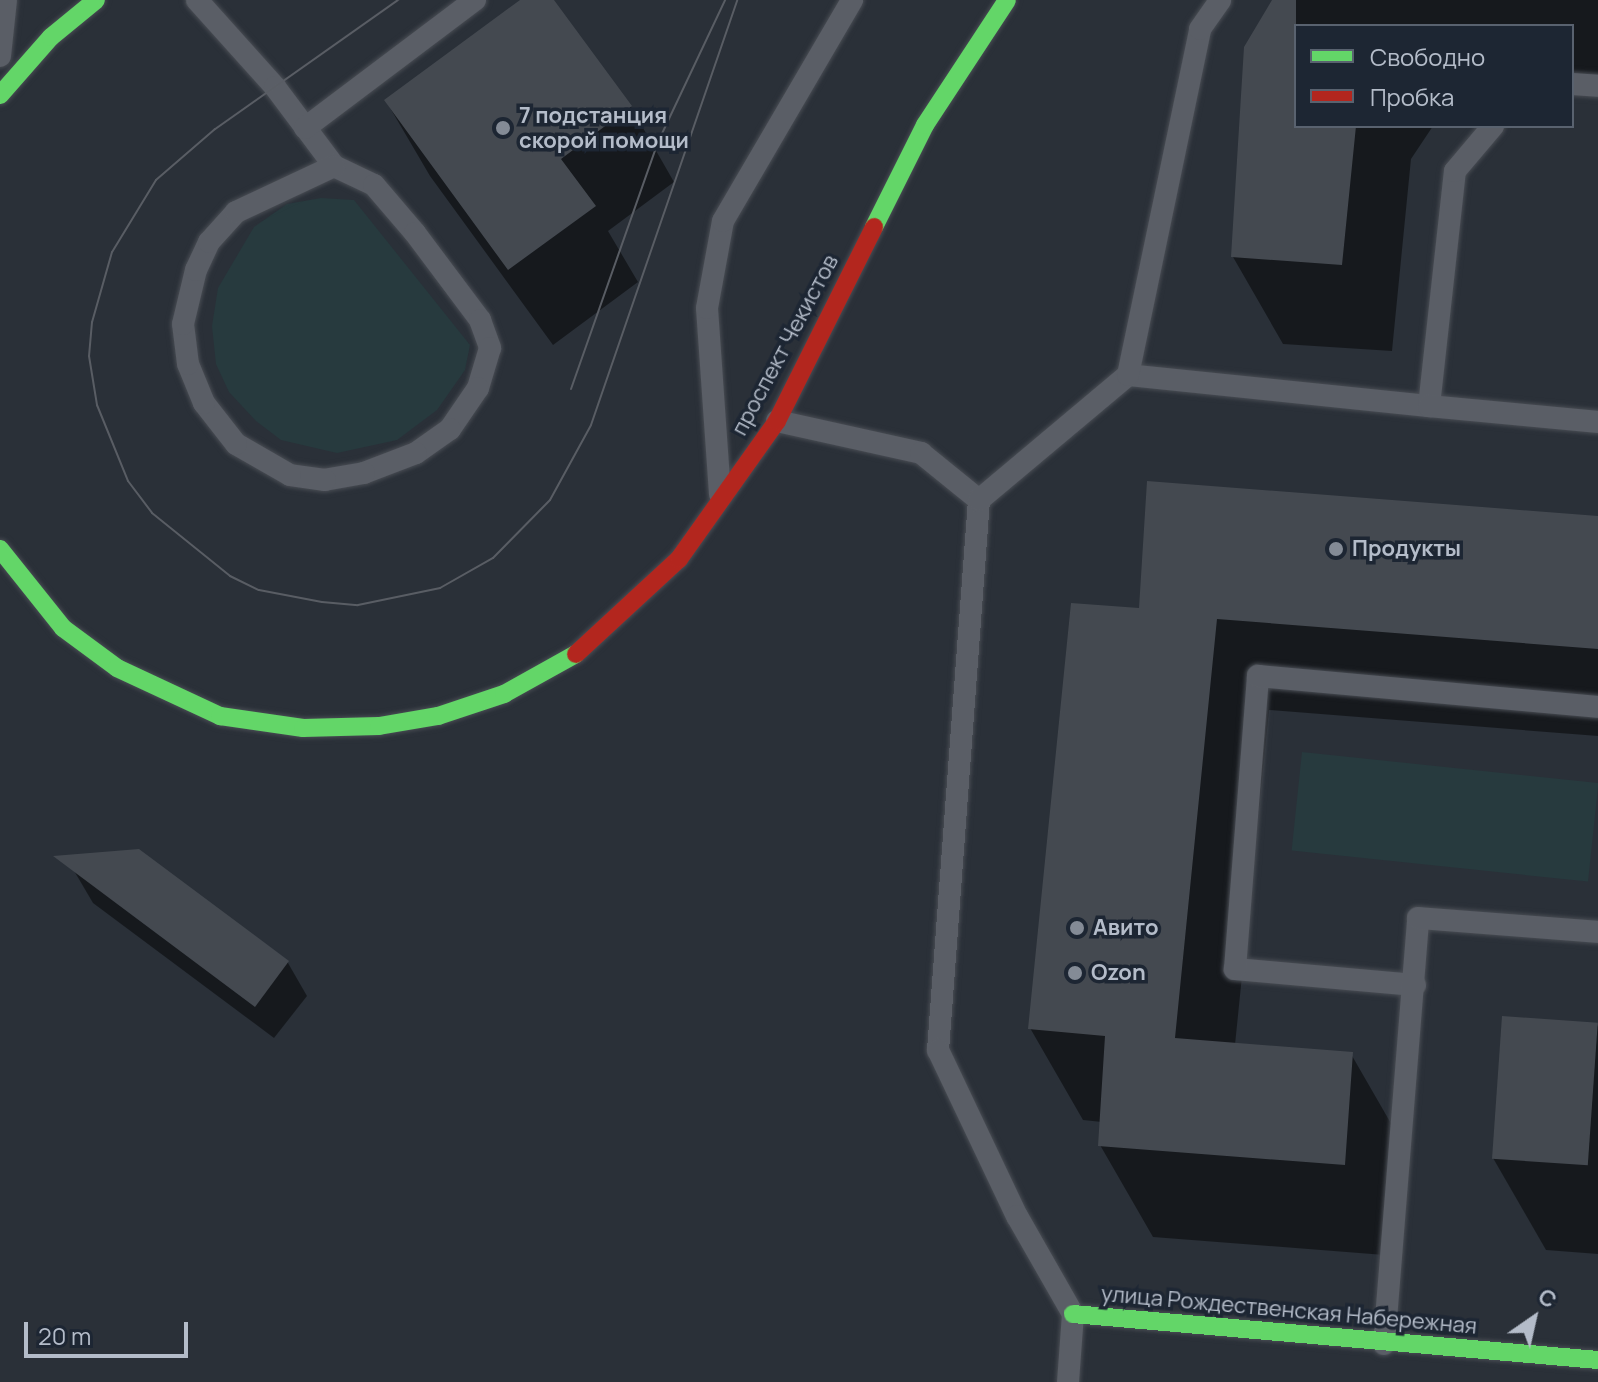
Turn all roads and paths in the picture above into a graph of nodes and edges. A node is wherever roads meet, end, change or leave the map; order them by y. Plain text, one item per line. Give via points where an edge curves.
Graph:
1 (6, 0) edge
2 (96, 0) edge
3 (197, 0) edge
4 (475, 0) edge
5 (852, 0) edge
6 (1007, 0) edge
7 (1220, 0) edge
8 (0, 56) edge
9 (1574, 84) edge
10 (1598, 86) edge
11 (0, 95) edge
12 (305, 128) junction
13 (1491, 128) edge
14 (334, 166) junction
15 (1128, 375) junction
16 (1429, 406) junction
17 (777, 421) junction
18 (1598, 422) edge
19 (979, 500) junction
20 (721, 503) junction
21 (0, 549) edge
22 (1598, 707) edge
23 (1598, 932) edge
24 (1415, 985) junction
25 (1073, 1314) junction
26 (1384, 1344) junction
27 (1598, 1360) edge
28 (1068, 1382) edge

1 - 8 lane
2 - 11 main road via 51,37
3 - 12 lane
4 - 12 lane
5 - 20 lane via 723,221 707,308
6 - 17 main road, проспект Чекистов via 925,125
7 - 15 lane via 1200,29
9 - 10 lane
12 - 14 lane
13 - 16 lane via 1455,171
14 - 14 lane via 236,212 209,242 183,324 188,364 204,403 236,444 290,475 325,480 364,473 416,453 450,429 478,388 490,348 480,320 374,185
15 - 16 lane
15 - 19 lane
16 - 18 lane
17 - 19 lane via 921,453
17 - 20 main road, проспект Чекистов
19 - 25 lane via 938,1050 1017,1216
20 - 21 main road, проспект Чекистов via 638,602 556,668 504,694 438,716 379,726 303,728 220,716 129,674 63,628
22 - 24 lane via 1258,676 1235,969
23 - 24 lane via 1418,918
24 - 26 lane
25 - 26 main road, улица Рождественская Набережная
25 - 28 lane
26 - 27 main road, улица Рождественская Набережная

